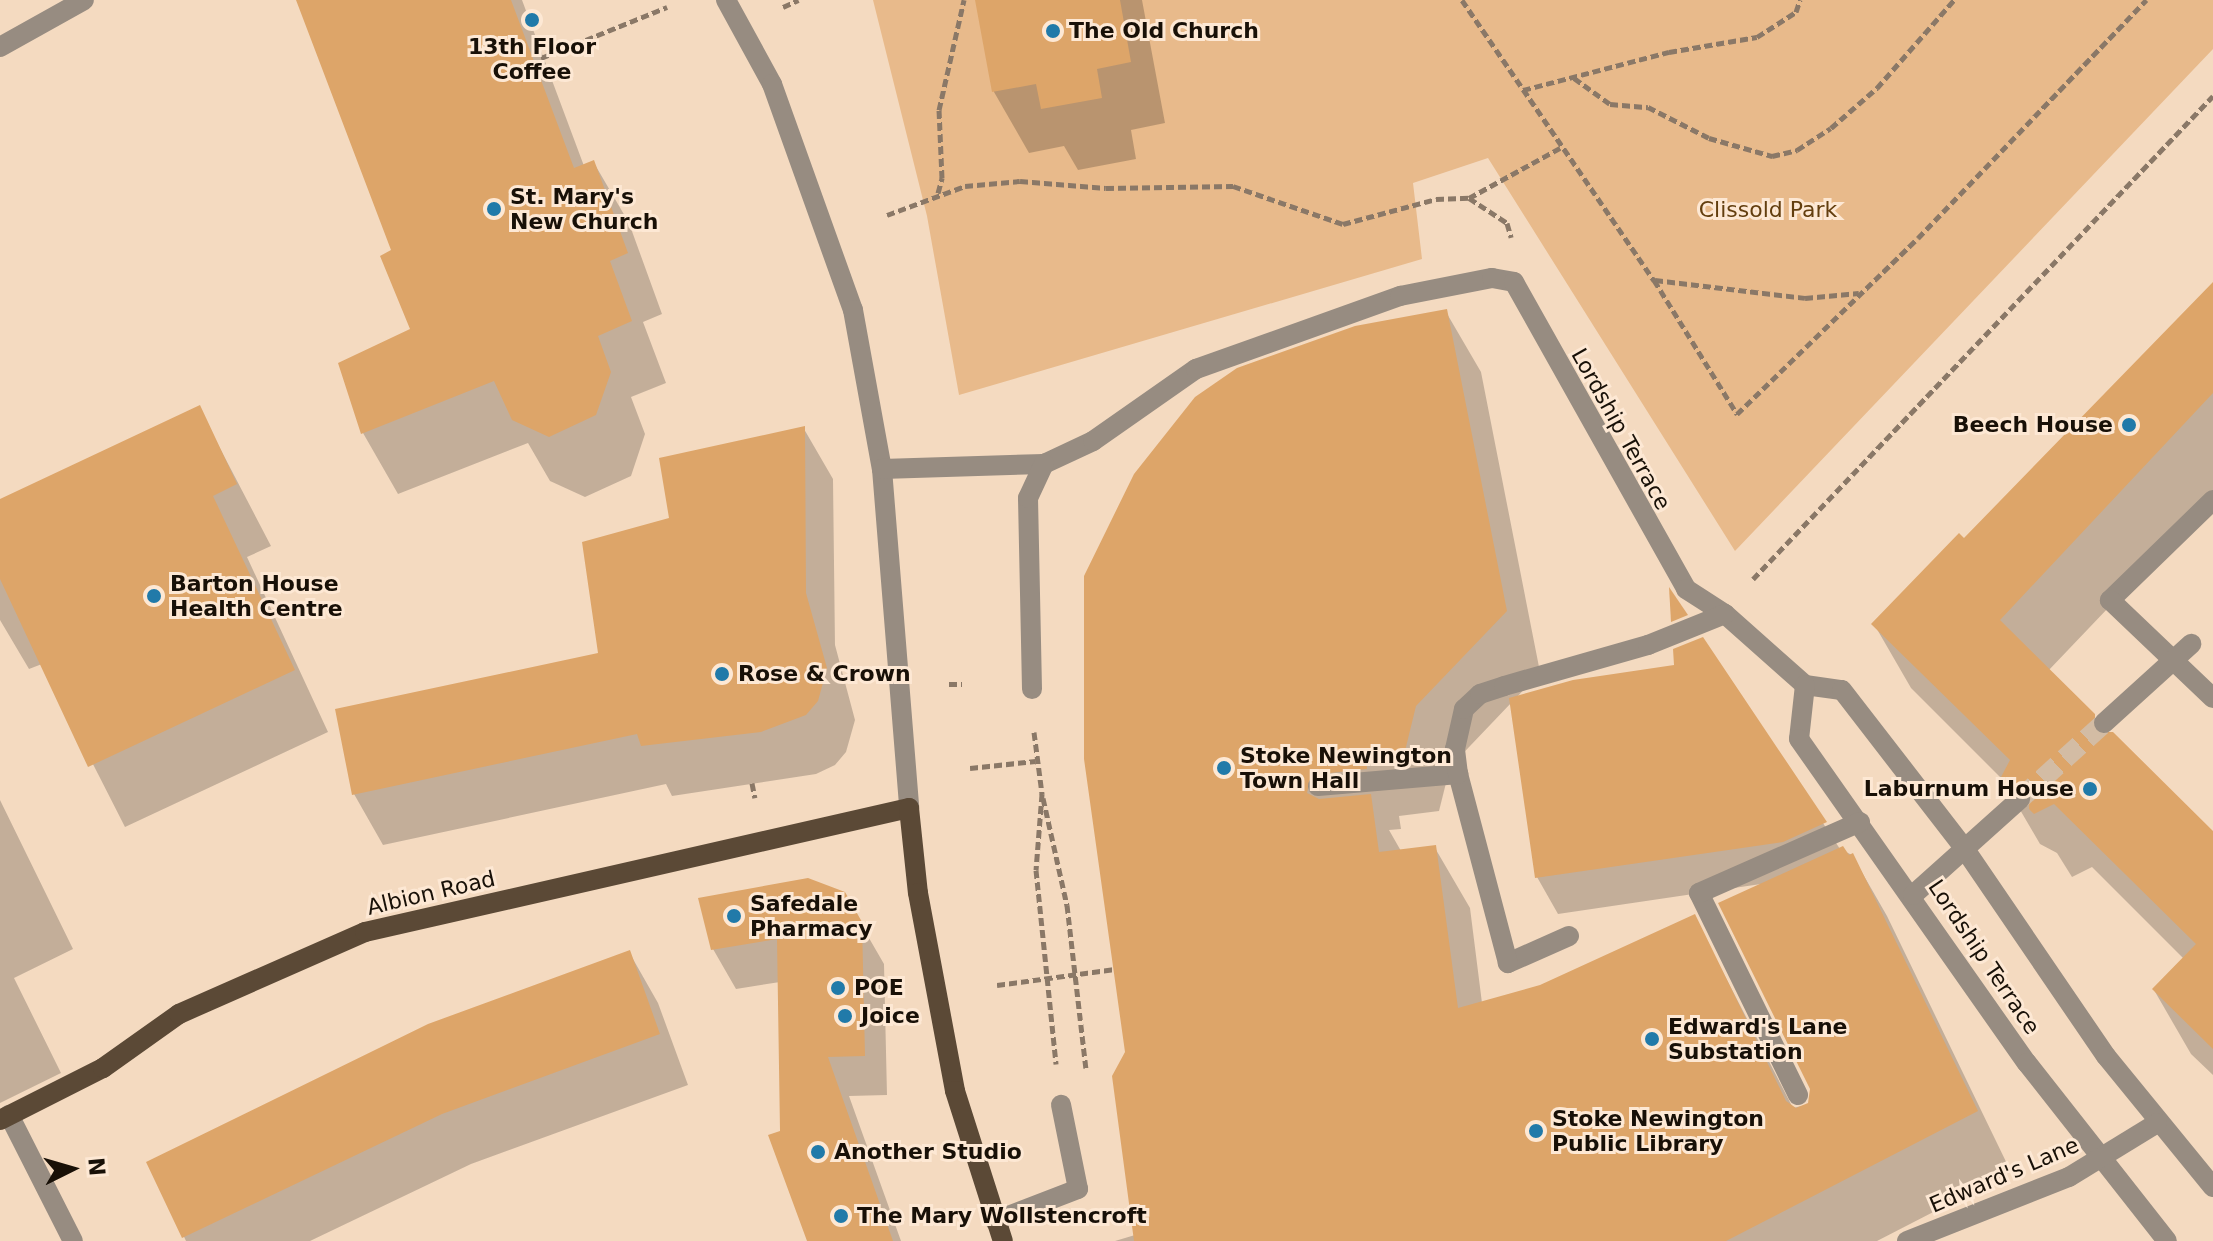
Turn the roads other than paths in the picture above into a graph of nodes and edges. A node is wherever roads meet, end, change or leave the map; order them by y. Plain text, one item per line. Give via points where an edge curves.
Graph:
1 (84, 0) edge
2 (726, 0) edge
3 (0, 47) edge
4 (1044, 464) junction
5 (882, 469) junction
6 (2213, 500) edge
7 (1725, 614) junction
8 (2191, 644) dead end
9 (2173, 660) junction
10 (1805, 685) junction
11 (1032, 689) road end
12 (2213, 698) edge
13 (2104, 723) tunnel mouth
14 (1458, 774) junction
15 (1318, 786) dead end
16 (2020, 799) tunnel mouth
17 (909, 808) junction
18 (1860, 822) junction
19 (1964, 848) junction
20 (1913, 895) junction
21 (1569, 936) dead end
22 (1798, 1095) dead end
23 (1061, 1105) road end
24 (4, 1118) edge
25 (2157, 1123) junction
26 (2102, 1159) junction
27 (2213, 1187) edge
28 (995, 1221) junction
29 (73, 1241) edge
30 (1003, 1241) edge
31 (1907, 1241) edge
32 (2167, 1241) edge

1 - 3 street
2 - 5 street via 772,84 832,240 853,310
4 - 5 street
4 - 7 street, Lordship Terrace via 1093,441 1196,369 1400,296 1492,278 1514,282 1663,555 1686,589
4 - 11 street via 1028,498
5 - 17 street
6 - 9 street via 2110,600
7 - 10 street, Lordship Terrace
7 - 14 street via 1648,645 1480,694 1464,709 1455,749
8 - 9 street
9 - 12 street
9 - 13 street
10 - 18 street, Lordship Terrace via 1799,739
10 - 19 street, Lordship Terrace via 1842,690
14 - 15 street
14 - 21 street via 1508,963
16 - 19 street
17 - 24 main road, Albion Road via 365,932 179,1014 103,1068
17 - 28 main road via 946,1049
18 - 20 street, Lordship Terrace
18 - 22 street via 1699,893
19 - 20 street
19 - 25 street, Lordship Terrace
20 - 26 street, Lordship Terrace via 2027,1063
23 - 28 street via 1078,1189
24 - 29 street
25 - 26 street, Edward's Lane
25 - 27 street, Lordship Terrace
26 - 31 street, Edward's Lane via 2033,1193
26 - 32 street, Lordship Terrace
28 - 30 main road

